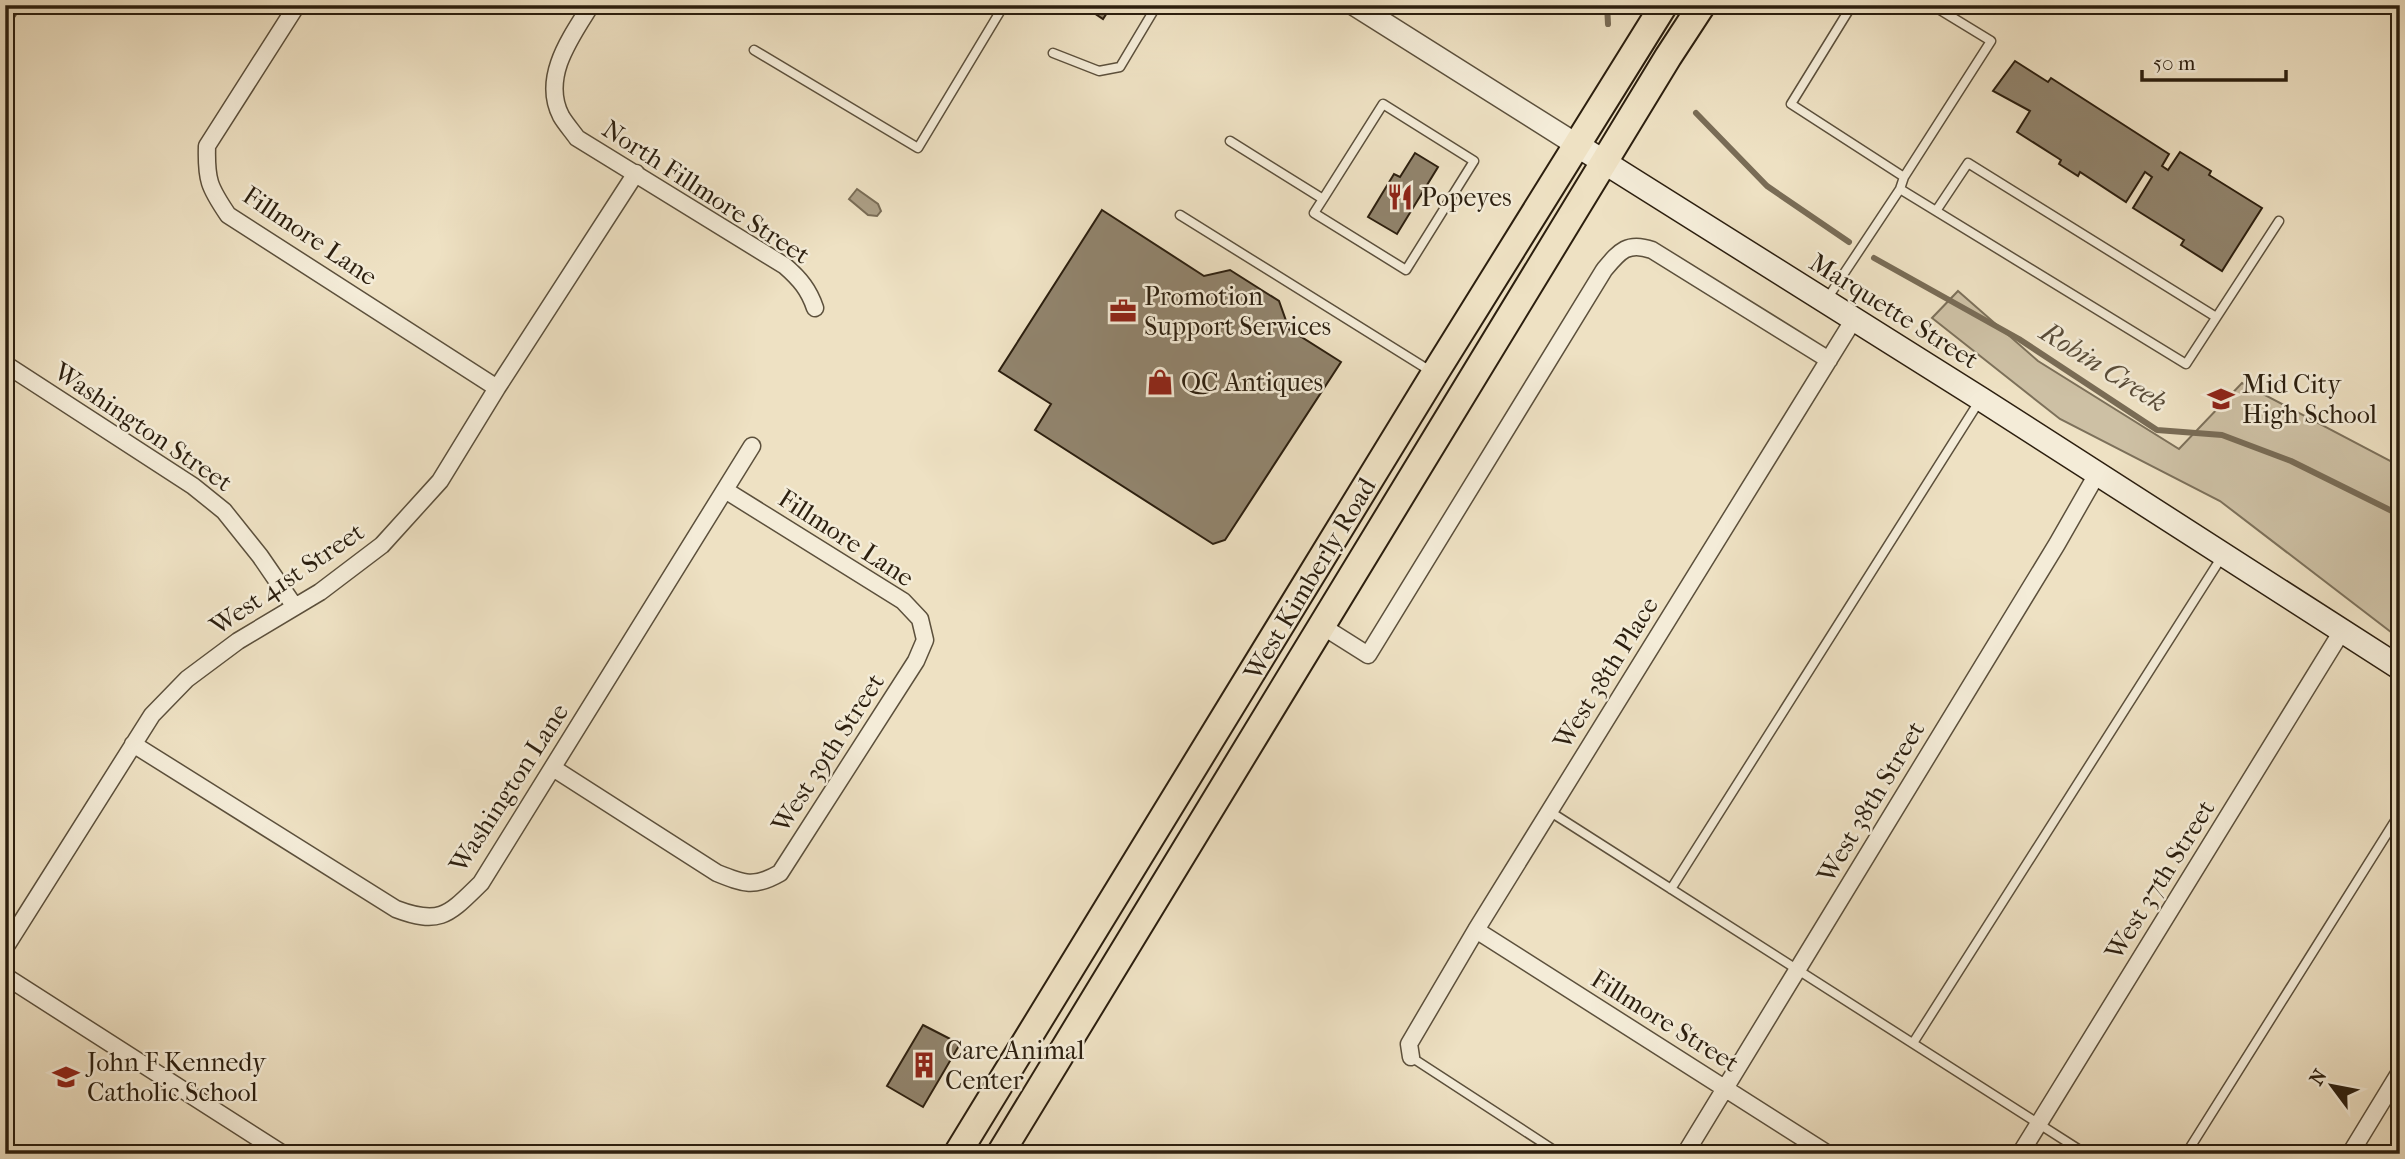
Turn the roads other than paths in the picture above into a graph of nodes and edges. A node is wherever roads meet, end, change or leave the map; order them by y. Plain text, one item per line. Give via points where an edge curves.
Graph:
1 (12, 5) edge
2 (297, 5) edge
3 (591, 5) edge
4 (1004, 5) edge
5 (1157, 5) edge
6 (1355, 5) edge
7 (1664, 5) edge
8 (1702, 5) edge
9 (1852, 5) edge
10 (1932, 5) edge
11 (5, 16) edge
12 (754, 50) dead end
13 (1053, 53) dead end
14 (1230, 141) dead end
15 (1577, 145) junction
16 (1605, 162) junction
17 (636, 173) junction
18 (1904, 177) junction
19 (1900, 189) junction
20 (1323, 199) junction
21 (1936, 211) junction
22 (1180, 215) dead end
23 (2280, 221) dead end
24 (1826, 301) junction
25 (815, 308) dead end
26 (2216, 317) junction
27 (1854, 319) junction
28 (1829, 360) junction
29 (5, 364) edge
30 (1435, 373) junction
31 (497, 388) junction
32 (1981, 399) junction
33 (752, 446) dead end
34 (2097, 474) junction
35 (725, 489) junction
36 (2223, 555) junction
37 (295, 607) junction
38 (1322, 626) junction
39 (2342, 631) junction
40 (925, 640) joint
41 (2400, 668) edge
42 (133, 744) junction
43 (552, 768) junction
44 (1549, 811) junction
45 (2400, 813) edge
46 (1671, 889) junction
47 (1476, 930) junction
48 (5, 948) edge
49 (1797, 969) junction
50 (5, 976) edge
51 (1913, 1043) junction
52 (1411, 1057) joint
53 (2400, 1072) edge
54 (1725, 1088) junction
55 (2039, 1123) junction
56 (261, 1139) junction
57 (251, 1154) edge
58 (283, 1154) edge
59 (957, 1154) edge
60 (1000, 1154) edge
61 (1560, 1154) edge
62 (1685, 1154) edge
63 (1828, 1154) edge
64 (2020, 1154) edge
65 (2086, 1154) edge
66 (2186, 1154) edge
67 (2350, 1154) edge

1 - 11 street
2 - 31 street, Fillmore Lane via 207,146 206,172 212,191 228,215
3 - 17 street, North Fillmore Street via 564,48 556,75 561,115 577,138
4 - 12 lane via 918,148
5 - 13 lane via 1120,66 1099,71
6 - 15 street, Marquette Street
7 - 15 main road, West Kimberly Road
8 - 16 main road, West Kimberly Road
9 - 18 lane via 1791,104
10 - 18 lane via 1991,41
14 - 20 lane
15 - 16 main road, Marquette Street
15 - 30 main road, West Kimberly Road
16 - 24 main road, Marquette Street
16 - 38 main road, West Kimberly Road
17 - 25 street, North Fillmore Street via 785,266 810,292
17 - 31 street, West 41st Street
18 - 19 lane
19 - 21 lane
19 - 24 lane
20 - 20 lane via 1383,104 1474,161 1406,270 1314,213
21 - 26 lane via 2186,364
21 - 26 lane via 1968,163
22 - 30 lane
23 - 26 lane
24 - 27 main road, Marquette Street
27 - 28 street, West 38th Place
27 - 32 main road, Marquette Street
28 - 38 street, West Kimberly Road via 1652,250 1628,247 1604,271 1368,655
28 - 44 street, West 38th Place
29 - 37 street, Washington Street via 193,486 223,511
30 - 59 main road, West Kimberly Road
31 - 37 street, West 41st Street via 440,481 383,545
32 - 34 main road, Marquette Street
32 - 46 lane
33 - 35 street, Washington Lane
34 - 36 main road, Marquette Street
34 - 49 street, West 38th Street
35 - 40 street, Fillmore Lane via 903,601 920,619
35 - 43 street, Washington Lane
36 - 39 main road, Marquette Street
36 - 51 lane
37 - 42 street, West 41st Street via 187,679 152,715
38 - 60 main road, West Kimberly Road
39 - 41 main road, Marquette Street
39 - 55 street, West 37th Street
40 - 43 street, West 39th Street via 780,873 763,883 737,881 717,873
42 - 43 street, Washington Lane via 396,909 419,918 449,914 481,883
42 - 48 street, West 41st Street
44 - 46 lane
44 - 47 street, West 38th Place
45 - 66 lane
46 - 49 lane
47 - 52 street, West 38th Place via 1409,1044
47 - 54 street, Fillmore Street
49 - 51 lane
49 - 54 street, West 38th Street
50 - 56 street
51 - 55 lane
52 - 61 lane
53 - 67 street
54 - 62 street, West 38th Street
54 - 63 street, Fillmore Street
55 - 64 street, West 37th Street
55 - 65 lane
56 - 57 lane
56 - 58 street

